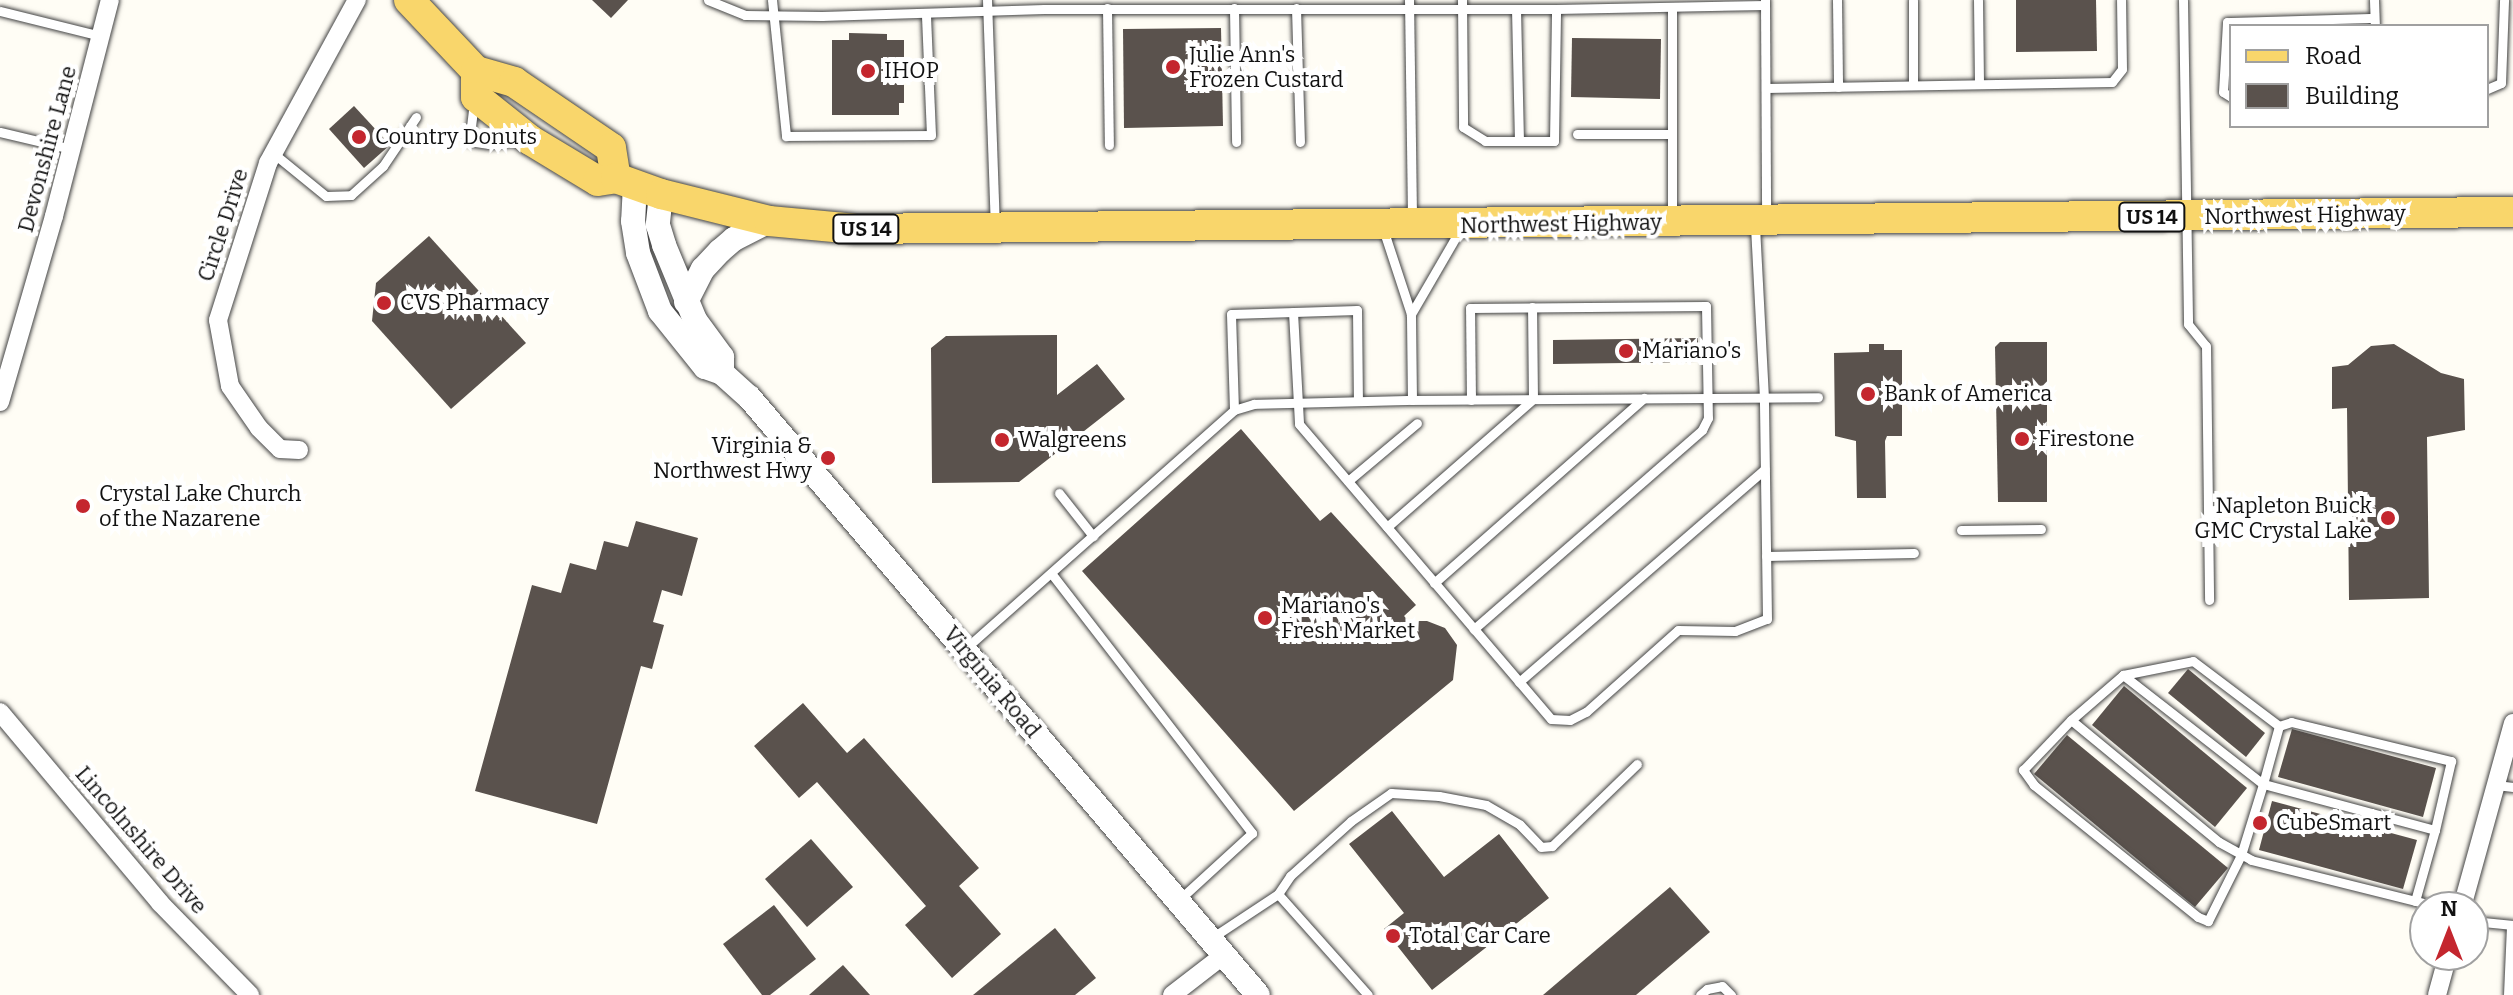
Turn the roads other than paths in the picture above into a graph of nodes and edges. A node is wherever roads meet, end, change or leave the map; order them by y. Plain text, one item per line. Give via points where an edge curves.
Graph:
1 (110, 0) edge
2 (357, 0) edge
3 (409, 0) edge
4 (708, 0) edge
5 (772, 0) edge
6 (1837, 0) edge
7 (1913, 0) edge
8 (1978, 0) edge
9 (2121, 0) edge
10 (2183, 0) edge
11 (2374, 0) edge
12 (2504, 0) edge
13 (1765, 3) edge
14 (1409, 5) edge
15 (1462, 5) edge
16 (987, 6) edge
17 (1672, 7) junction
18 (1107, 8) junction
19 (1234, 8) junction
20 (1296, 8) junction
21 (1516, 9) junction
22 (1556, 9) junction
23 (0, 11) edge
24 (926, 14) junction
25 (773, 15) junction
26 (2375, 22) edge
27 (101, 36) junction
28 (476, 84) junction
29 (1979, 84) junction
30 (1913, 85) junction
31 (1838, 87) junction
32 (1766, 88) junction
33 (2489, 88) edge
34 (2229, 96) edge
35 (416, 117) dead end
36 (0, 132) edge
37 (1577, 134) dead end
38 (1672, 134) junction
39 (1519, 141) junction
40 (1236, 142) dead end
41 (1300, 142) dead end
42 (1109, 145) dead end
43 (72, 149) junction
44 (273, 153) junction
45 (637, 186) junction
46 (2513, 212) edge
47 (2187, 216) junction
48 (769, 221) junction
49 (1760, 221) junction
50 (1672, 222) junction
51 (1397, 225) junction
52 (1463, 225) junction
53 (995, 229) junction
54 (686, 302) junction
55 (1532, 307) junction
56 (1293, 312) junction
57 (1411, 314) junction
58 (722, 373) junction
59 (1818, 397) dead end
60 (1644, 398) junction
61 (1707, 398) junction
62 (1764, 398) junction
63 (1533, 399) junction
64 (1412, 400) junction
65 (1471, 400) junction
66 (1296, 401) junction
67 (1358, 401) junction
68 (0, 402) edge
69 (1234, 410) junction
70 (1417, 423) dead end
71 (299, 450) dead end
72 (1765, 469) junction
73 (1348, 481) junction
74 (1059, 493) dead end
75 (1387, 527) junction
76 (2041, 529) dead end
77 (1961, 530) dead end
78 (1093, 536) junction
79 (1914, 553) dead end
80 (1766, 556) junction
81 (1051, 573) junction
82 (1434, 583) junction
83 (2209, 600) dead end
84 (1474, 629) junction
85 (964, 650) junction
86 (2123, 675) junction
87 (1519, 682) junction
88 (0, 712) edge
89 (2071, 720) junction
90 (2513, 723) edge
91 (2279, 726) junction
92 (1637, 764) dead end
93 (2263, 784) junction
94 (2504, 786) edge
95 (2435, 830) junction
96 (2241, 855) junction
97 (2418, 891) edge
98 (2468, 891) edge
99 (1278, 894) junction
100 (2409, 899) edge
101 (1178, 901) junction
102 (2489, 923) edge
103 (2512, 925) edge
104 (1217, 947) junction
105 (2444, 971) edge
106 (250, 995) edge
107 (1172, 995) edge
108 (1258, 995) edge
109 (1368, 995) edge
110 (1700, 995) edge
111 (1731, 995) edge
112 (2437, 995) edge
113 (2508, 995) edge

1 - 27 street, Devonshire Lane
2 - 44 street, Circle Drive
3 - 28 main road, Northwest Highway / US 14
4 - 25 lane via 745,15
5 - 25 lane
6 - 31 lane
7 - 30 lane
8 - 29 lane
9 - 29 lane via 2122,69 2112,82
10 - 47 lane
11 - 26 lane
12 - 33 lane via 2501,83
13 - 17 lane
13 - 32 lane
14 - 15 lane
14 - 20 lane
14 - 51 lane
15 - 21 lane
15 - 39 lane via 1463,127 1485,141
16 - 18 lane
16 - 24 lane
16 - 53 lane
17 - 22 lane
17 - 38 lane
18 - 19 lane
18 - 42 lane
19 - 20 lane
19 - 40 lane
20 - 41 lane
21 - 22 lane
21 - 39 lane
22 - 39 lane via 1554,141
23 - 27 lane
24 - 25 lane
24 - 25 lane via 931,135 786,136
26 - 34 lane via 2227,22 2223,92
27 - 43 street, Devonshire Lane
28 - 45 main road, Northwest Highway / US 14 via 530,140 598,181
28 - 45 main road via 514,82 611,148
29 - 30 lane
30 - 31 lane
31 - 32 lane
32 - 49 lane
35 - 44 lane via 383,166 351,195 326,196
36 - 43 lane
37 - 38 lane
38 - 50 lane
43 - 68 street, Devonshire Lane
44 - 71 street, Circle Drive via 218,320 230,386 280,449
45 - 48 main road, Northwest Highway / US 14
45 - 54 street, Virginia Road via 658,225
45 - 58 street, Virginia Road via 633,221 648,285 660,311 705,367
46 - 47 main road, Northwest Highway / US 14
47 - 49 main road, Northwest Highway / US 14
47 - 83 lane via 2188,324 2206,346
48 - 53 main road, Northwest Highway / US 14 via 856,229
48 - 54 street via 720,251 703,269
49 - 50 main road, Northwest Highway / US 14
49 - 62 lane
50 - 52 main road, Northwest Highway / US 14
51 - 52 main road, Northwest Highway / US 14
51 - 53 main road, Northwest Highway / US 14
51 - 57 lane
52 - 57 lane
54 - 58 street, Virginia Road via 722,357
55 - 61 lane via 1706,306
55 - 63 lane
55 - 65 lane via 1470,308
56 - 66 lane
56 - 67 lane via 1357,310
56 - 69 lane via 1231,314
57 - 64 lane
58 - 85 street, Virginia Road via 749,397
59 - 62 lane
60 - 61 lane
60 - 63 lane
60 - 82 lane
61 - 62 lane
61 - 84 lane via 1708,418 1681,451
62 - 72 lane
63 - 65 lane
63 - 75 lane
64 - 65 lane
64 - 67 lane
66 - 67 lane
66 - 69 lane
66 - 73 lane via 1299,424
69 - 78 lane
70 - 73 lane
72 - 80 lane
72 - 87 lane
73 - 75 lane
74 - 78 lane
75 - 82 lane
76 - 77 lane
78 - 81 lane
79 - 80 lane
80 - 87 lane via 1767,619 1735,631 1678,630 1586,712 1570,720 1551,719
81 - 85 lane
81 - 101 lane via 1252,833
82 - 84 lane
84 - 87 lane
85 - 101 street, Virginia Road
86 - 89 lane
86 - 91 lane via 2193,661
86 - 93 lane
88 - 106 street, Lincolnshire Drive via 160,903
89 - 96 lane
89 - 96 lane via 2023,770 2034,785 2198,917 2208,921
90 - 94 street
91 - 93 lane
91 - 95 lane via 2291,722 2451,761
92 - 99 lane via 1552,846 1541,847 1520,825 1486,805 1391,793 1351,821 1290,876
93 - 95 lane
93 - 96 lane
94 - 98 street
95 - 97 lane
96 - 100 lane
99 - 104 lane
99 - 109 lane
101 - 104 street, Virginia Road
102 - 103 lane
103 - 113 lane
104 - 107 street
104 - 108 street, Virginia Road
105 - 112 street
110 - 111 lane via 1722,986

